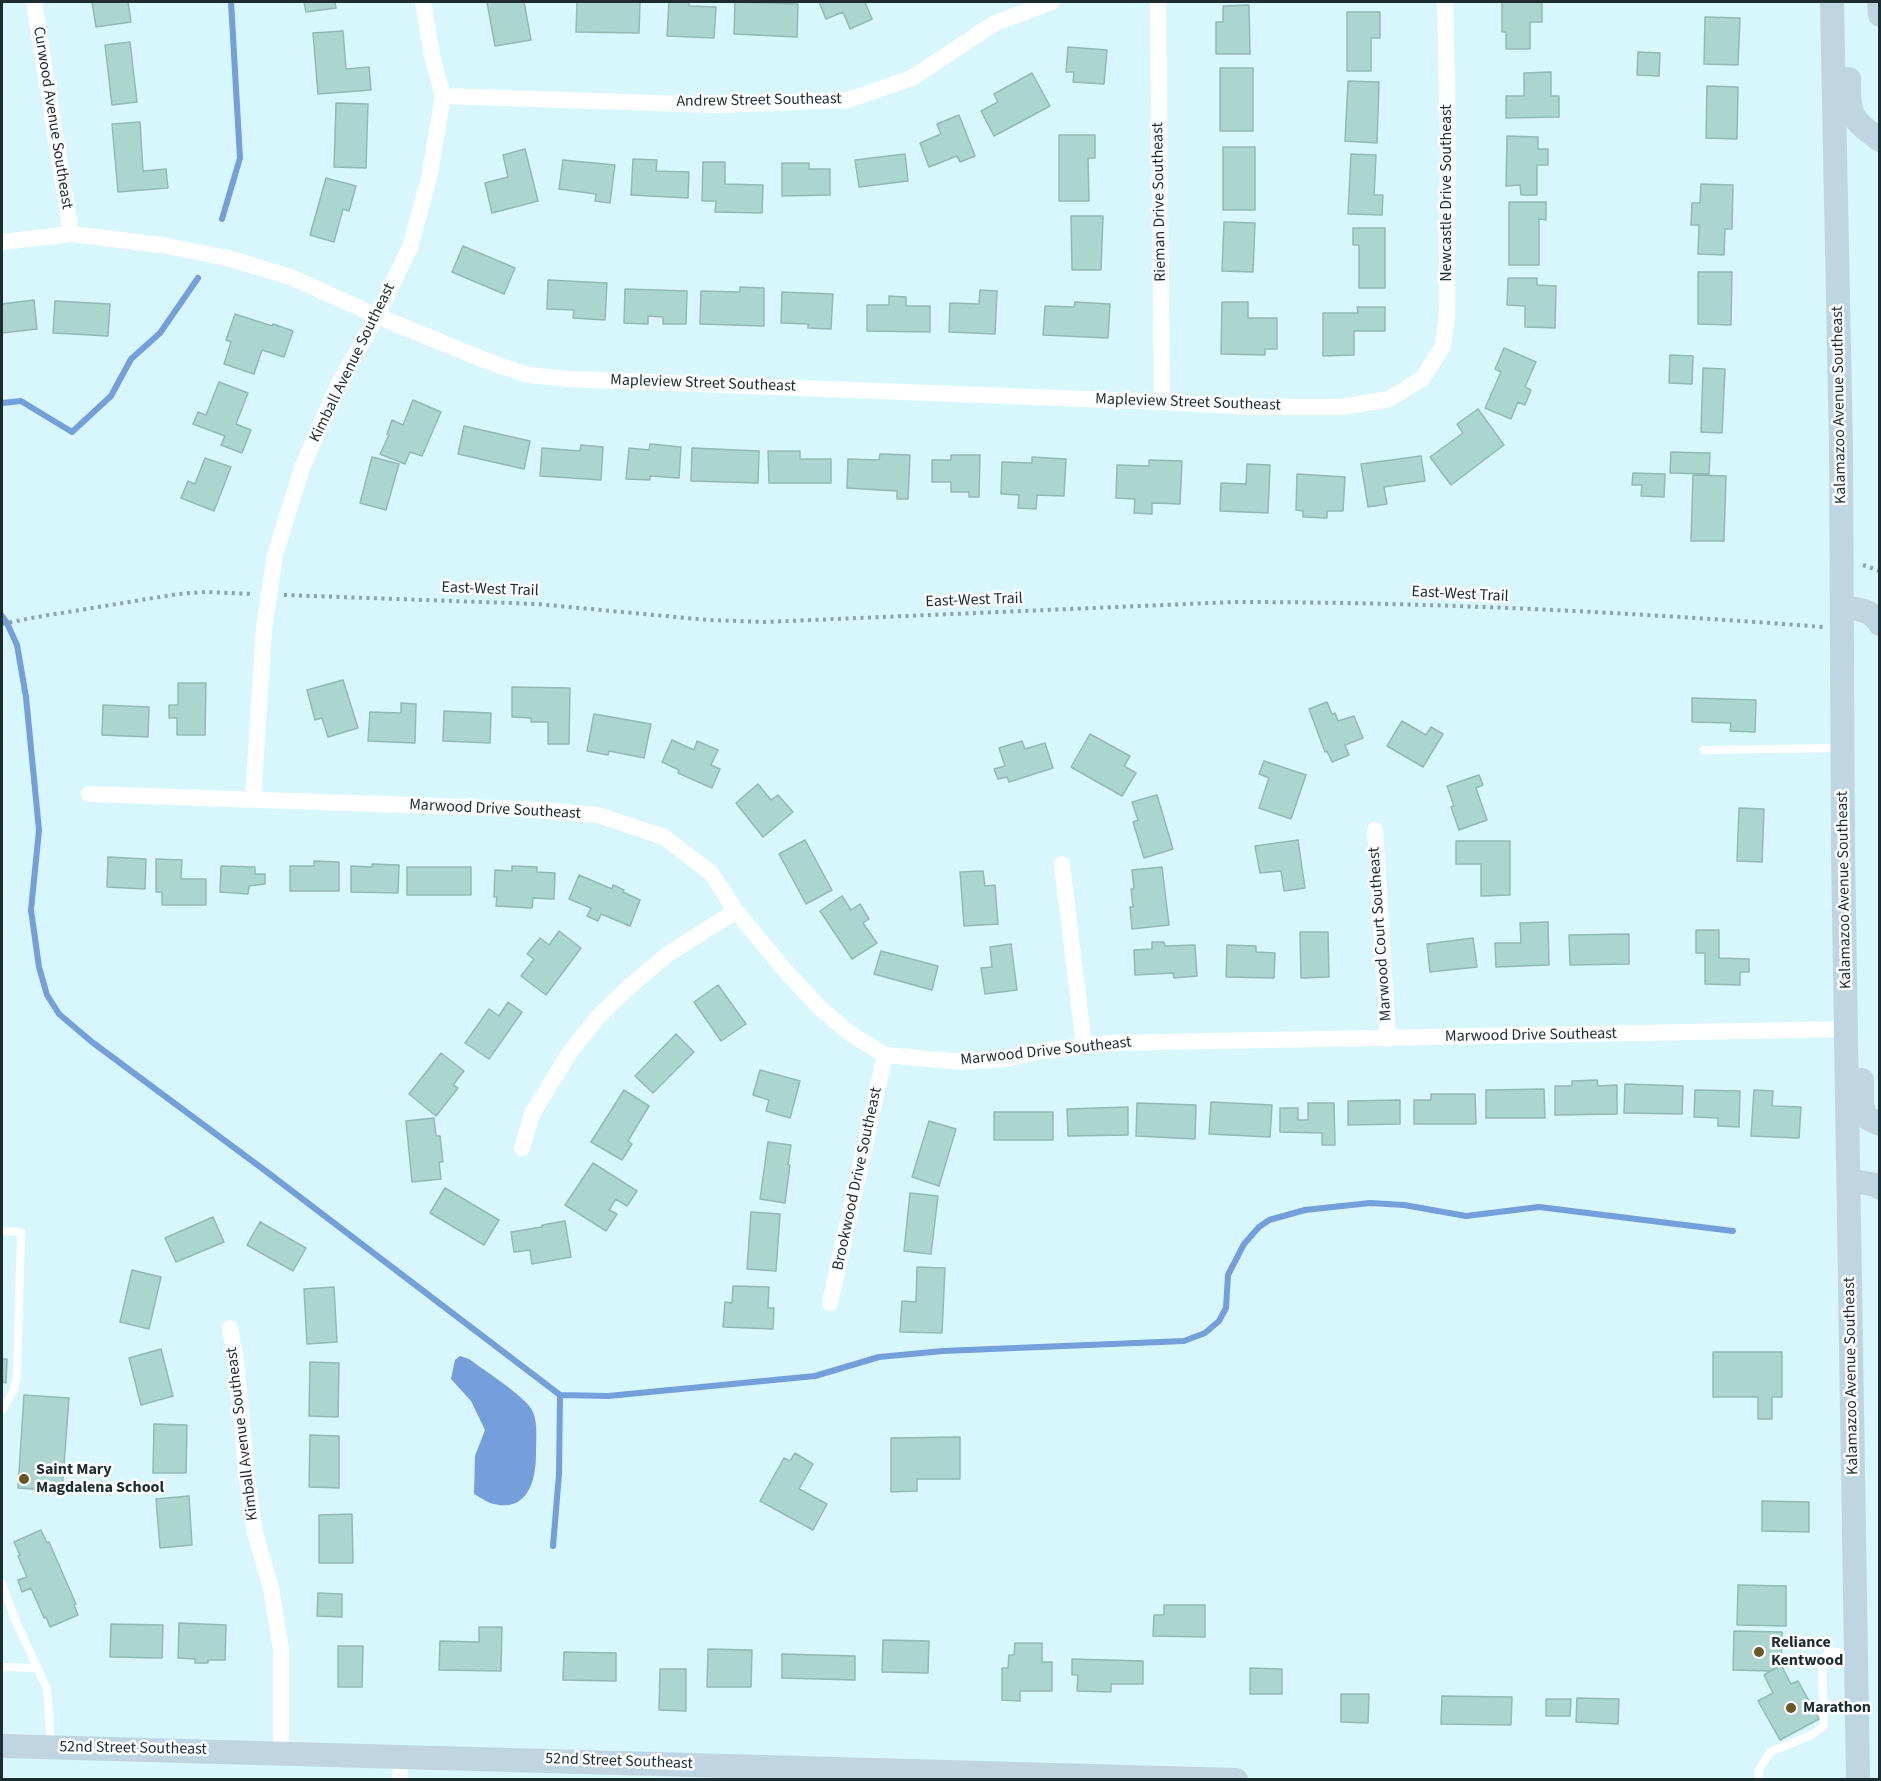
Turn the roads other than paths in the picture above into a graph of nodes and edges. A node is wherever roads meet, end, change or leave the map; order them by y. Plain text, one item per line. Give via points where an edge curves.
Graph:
1 (34, 2) edge
2 (423, 2) edge
3 (1052, 2) edge
4 (1158, 2) edge
5 (1445, 2) edge
6 (1832, 2) edge
7 (1847, 2) edge
8 (1879, 2) edge
9 (1880, 15) edge
10 (443, 96) junction
11 (1880, 140) edge
12 (71, 234) junction
13 (2, 242) edge
14 (376, 316) junction
15 (1422, 379) joint
16 (1162, 402) junction
17 (1842, 607) junction
18 (1880, 624) edge
19 (1843, 748) junction
20 (1704, 750) dead end
21 (89, 794) dead end
22 (253, 800) junction
23 (1375, 830) dead end
24 (1062, 864) dead end
25 (736, 911) junction
26 (1847, 1029) junction
27 (1388, 1039) junction
28 (1084, 1046) junction
29 (885, 1055) junction
30 (1880, 1124) edge
31 (522, 1148) dead end
32 (1849, 1183) junction
33 (1880, 1188) edge
34 (2, 1231) edge
35 (830, 1303) dead end
36 (230, 1328) dead end
37 (2, 1410) edge
38 (2, 1583) edge
39 (1856, 1654) junction
40 (2, 1667) edge
41 (37, 1668) junction
42 (2, 1746) edge
43 (51, 1747) junction
44 (281, 1753) junction
45 (400, 1768) edge
46 (1162, 1778) edge
47 (1236, 1779) edge
48 (1759, 1779) edge
49 (1858, 1779) edge

1 - 12 street, Curwood Avenue Southeast
2 - 10 street, Kimball Avenue Southeast
3 - 10 street, Andrew Street Southeast via 995,23 912,78 848,100 717,105
4 - 16 street, Rieman Drive Southeast
5 - 15 street, Newcastle Drive Southeast via 1447,314 1443,346
6 - 17 main road, Kalamazoo Avenue Southeast
7 - 11 main road via 1849,107 1855,120
8 - 9 main road
10 - 14 street, Kimball Avenue Southeast via 429,178 410,247
12 - 13 street, Mapleview Street Southeast
12 - 14 street, Mapleview Street Southeast via 227,258 291,277
14 - 16 street, Mapleview Street Southeast via 528,375
14 - 22 street, Kimball Avenue Southeast via 338,385 302,468 275,555 264,628
15 - 16 street, Mapleview Street Southeast via 1389,399 1342,407
17 - 18 main road via 1866,611
17 - 19 main road, Kalamazoo Avenue Southeast
19 - 20 lane
19 - 26 main road, Kalamazoo Avenue Southeast
21 - 22 street, Marwood Drive Southeast
22 - 25 street, Marwood Drive Southeast via 598,815 664,837 711,873
23 - 27 street, Marwood Court Southeast
24 - 28 street
25 - 29 street, Marwood Drive Southeast via 819,1007 848,1032
25 - 31 street via 668,954 598,1017 570,1052 532,1114
26 - 27 street, Marwood Drive Southeast
26 - 30 main road via 1859,1039 1862,1106 1867,1118
26 - 32 main road, Kalamazoo Avenue Southeast
27 - 28 street, Marwood Drive Southeast
28 - 29 street, Marwood Drive Southeast via 964,1062
29 - 35 street, Brookwood Drive Southeast
32 - 33 main road via 1871,1183
32 - 39 main road, Kalamazoo Avenue Southeast
34 - 37 lane via 21,1232 17,1375 14,1390
36 - 44 street, Kimball Avenue Southeast via 255,1533 272,1588 281,1649
38 - 41 lane
39 - 48 lane via 1829,1651 1822,1661 1823,1727 1770,1752 1759,1770
39 - 49 main road, Kalamazoo Avenue Southeast
40 - 41 lane
41 - 43 lane via 46,1689
42 - 43 main road, 52nd Street Southeast
43 - 44 main road, 52nd Street Southeast
44 - 45 main road, 52nd Street Southeast
45 - 46 main road, 52nd Street Southeast
46 - 47 main road, 52nd Street Southeast

